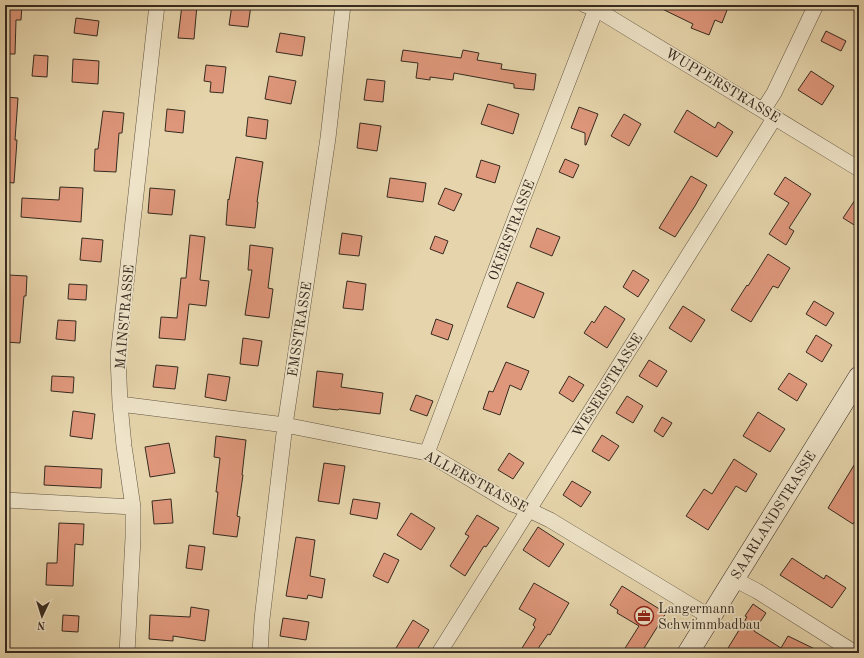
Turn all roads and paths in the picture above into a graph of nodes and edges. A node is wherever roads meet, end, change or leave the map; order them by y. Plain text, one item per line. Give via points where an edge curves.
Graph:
1 (157, 5) edge
2 (343, 5) edge
3 (816, 5) edge
4 (590, 7) edge
5 (769, 114) junction
6 (859, 169) edge
7 (859, 377) edge
8 (120, 404) junction
9 (285, 425) junction
10 (427, 453) junction
11 (5, 500) edge
12 (133, 508) junction
13 (529, 510) junction
14 (734, 579) junction
15 (710, 617) junction
16 (127, 653) edge
17 (260, 653) edge
18 (439, 653) edge
19 (688, 653) edge
20 (853, 653) edge

1 - 8 street, MAINSTRASSE via 118,356
2 - 9 street, EMSSTRASSE via 328,138
3 - 5 street, WESERSTRASSE via 774,93
4 - 5 street, WUPPERSTRASSE
4 - 10 street, OKERSTRASSE
5 - 6 street, WUPPERSTRASSE
5 - 13 street, WESERSTRASSE
7 - 14 street, SAARLANDSTRASSE
8 - 9 street, ALLERSTRASSE
8 - 12 street, MAINSTRASSE
9 - 10 street, ALLERSTRASSE
9 - 17 street, EMSSTRASSE
10 - 13 street, ALLERSTRASSE via 512,504
11 - 12 street
12 - 16 street, MAINSTRASSE
13 - 15 street, ALLERSTRASSE via 550,520
13 - 18 street, WESERSTRASSE
14 - 15 street, SAARLANDSTRASSE
14 - 20 street via 764,595
15 - 19 street, SAARLANDSTRASSE

